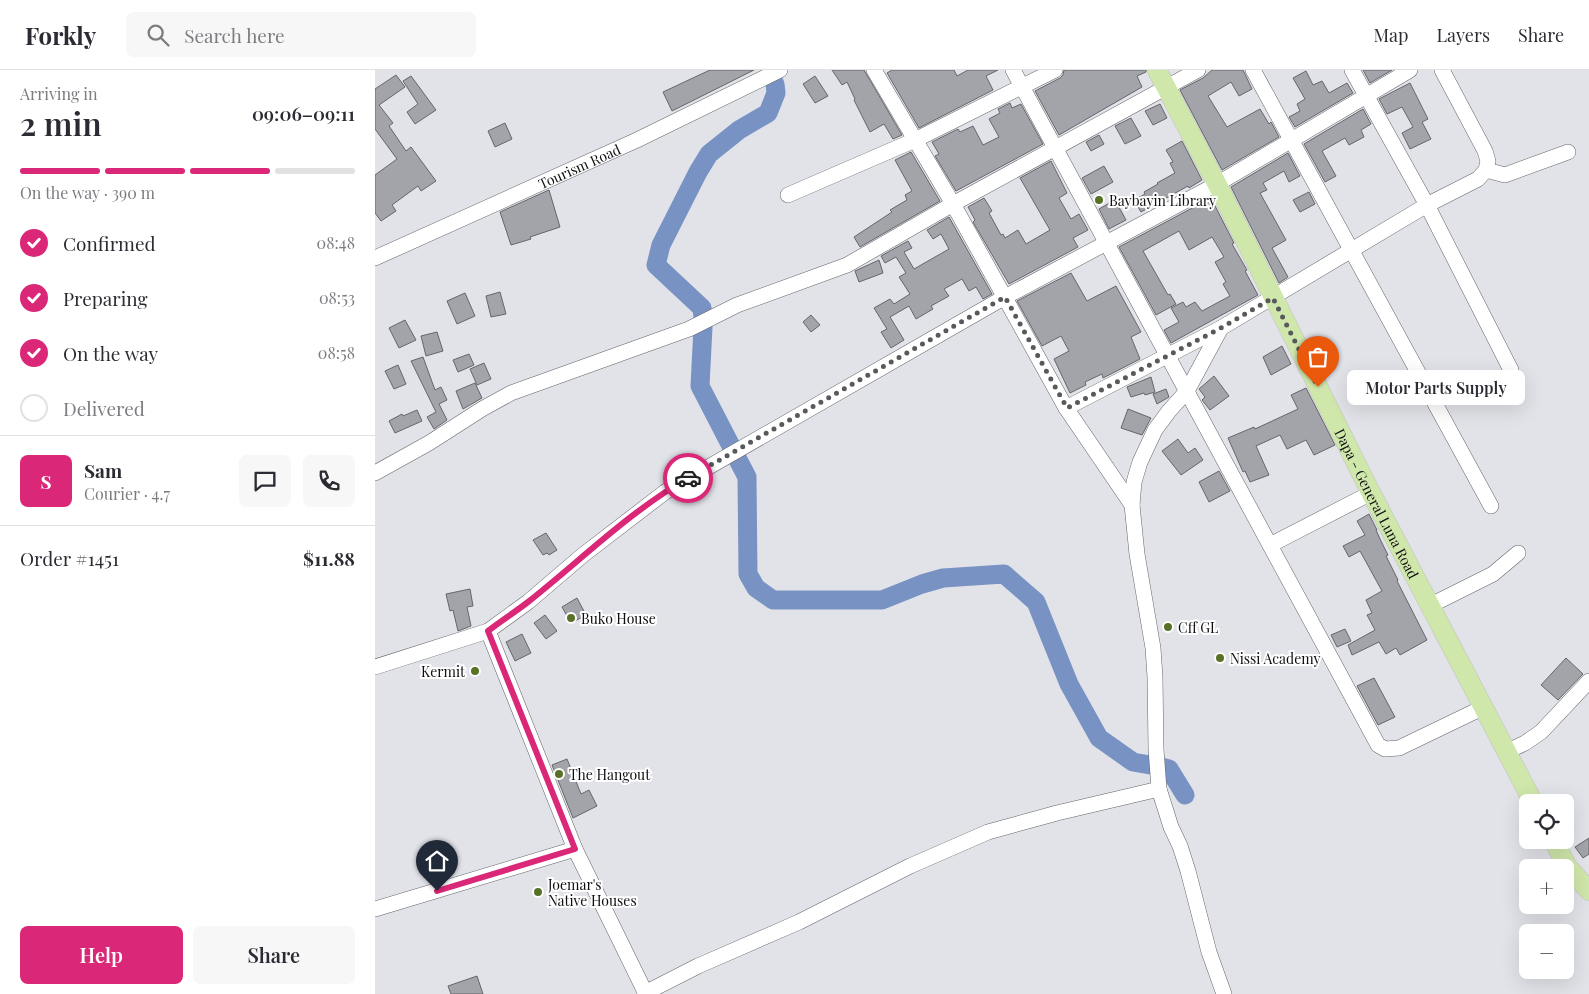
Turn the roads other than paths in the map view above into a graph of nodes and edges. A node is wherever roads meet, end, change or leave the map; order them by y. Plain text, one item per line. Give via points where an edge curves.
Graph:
1 (781, 70) edge
2 (874, 70) edge
3 (1013, 70) edge
4 (1055, 70) edge
5 (1198, 70) edge
6 (1253, 70) edge
7 (1352, 70) edge
8 (1410, 70) edge
9 (1442, 70) edge
10 (1161, 78) edge
11 (1023, 87) junction
12 (1367, 96) junction
13 (915, 140) junction
14 (1291, 141) junction
15 (1055, 148) junction
16 (1568, 152) dead end
17 (1486, 170) junction
18 (1217, 184) junction
19 (788, 195) dead end
20 (953, 204) junction
21 (1427, 205) junction
22 (1106, 244) junction
23 (1352, 251) junction
24 (375, 258) edge
25 (1005, 297) junction
26 (1273, 298) junction
27 (1221, 328) junction
28 (1167, 356) junction
29 (1511, 370) dead end
30 (1187, 391) junction
31 (1067, 408) junction
32 (375, 472) edge
33 (1371, 493) junction
34 (1132, 505) junction
35 (1491, 506) dead end
36 (1270, 545) junction
37 (1518, 554) dead end
38 (1429, 606) junction
39 (488, 631) junction
40 (375, 667) edge
41 (1589, 681) edge
42 (1482, 708) junction
43 (1505, 752) junction
44 (1159, 789) junction
45 (1529, 794) edge
46 (575, 849) junction
47 (1558, 849) edge
48 (1589, 891) edge
49 (375, 909) edge
50 (646, 993) edge
51 (1223, 994) edge

1 - 24 street, Tourism Road via 637,140
2 - 13 street
3 - 11 street
4 - 11 street
5 - 10 street
6 - 14 street
7 - 12 street
8 - 12 street
9 - 17 street via 1485,151
10 - 15 street
10 - 18 main road, Dapa - General Luna Road
11 - 13 street
11 - 15 street
12 - 14 street
12 - 21 street
13 - 19 street
13 - 20 street
14 - 18 street
14 - 23 street
15 - 20 street
15 - 22 street
16 - 17 street via 1505,175
17 - 21 street via 1478,179
18 - 22 street
18 - 26 main road, Dapa - General Luna Road
20 - 25 street
20 - 32 street via 847,265 737,305 689,329 511,393
21 - 23 street
21 - 29 street
22 - 25 street
22 - 28 street
23 - 26 street
23 - 35 street
25 - 31 street
25 - 39 street via 665,492
26 - 27 street
26 - 33 main road, Dapa - General Luna Road
27 - 28 street
27 - 30 street
28 - 30 street
28 - 31 street
30 - 34 street via 1151,439 1134,482
30 - 36 street
31 - 34 street
33 - 36 street
33 - 38 main road, Dapa - General Luna Road
34 - 44 street via 1153,648
36 - 42 street via 1378,745 1385,749 1399,748
37 - 38 street via 1493,574
38 - 42 main road, Dapa - General Luna Road
39 - 40 street
39 - 46 street
41 - 43 street via 1541,732
42 - 43 main road, Dapa - General Luna Road
43 - 45 main road, Dapa - General Luna Road
44 - 50 street via 988,832
44 - 51 street via 1188,871
46 - 49 street
46 - 50 street
47 - 48 main road via 1567,866

